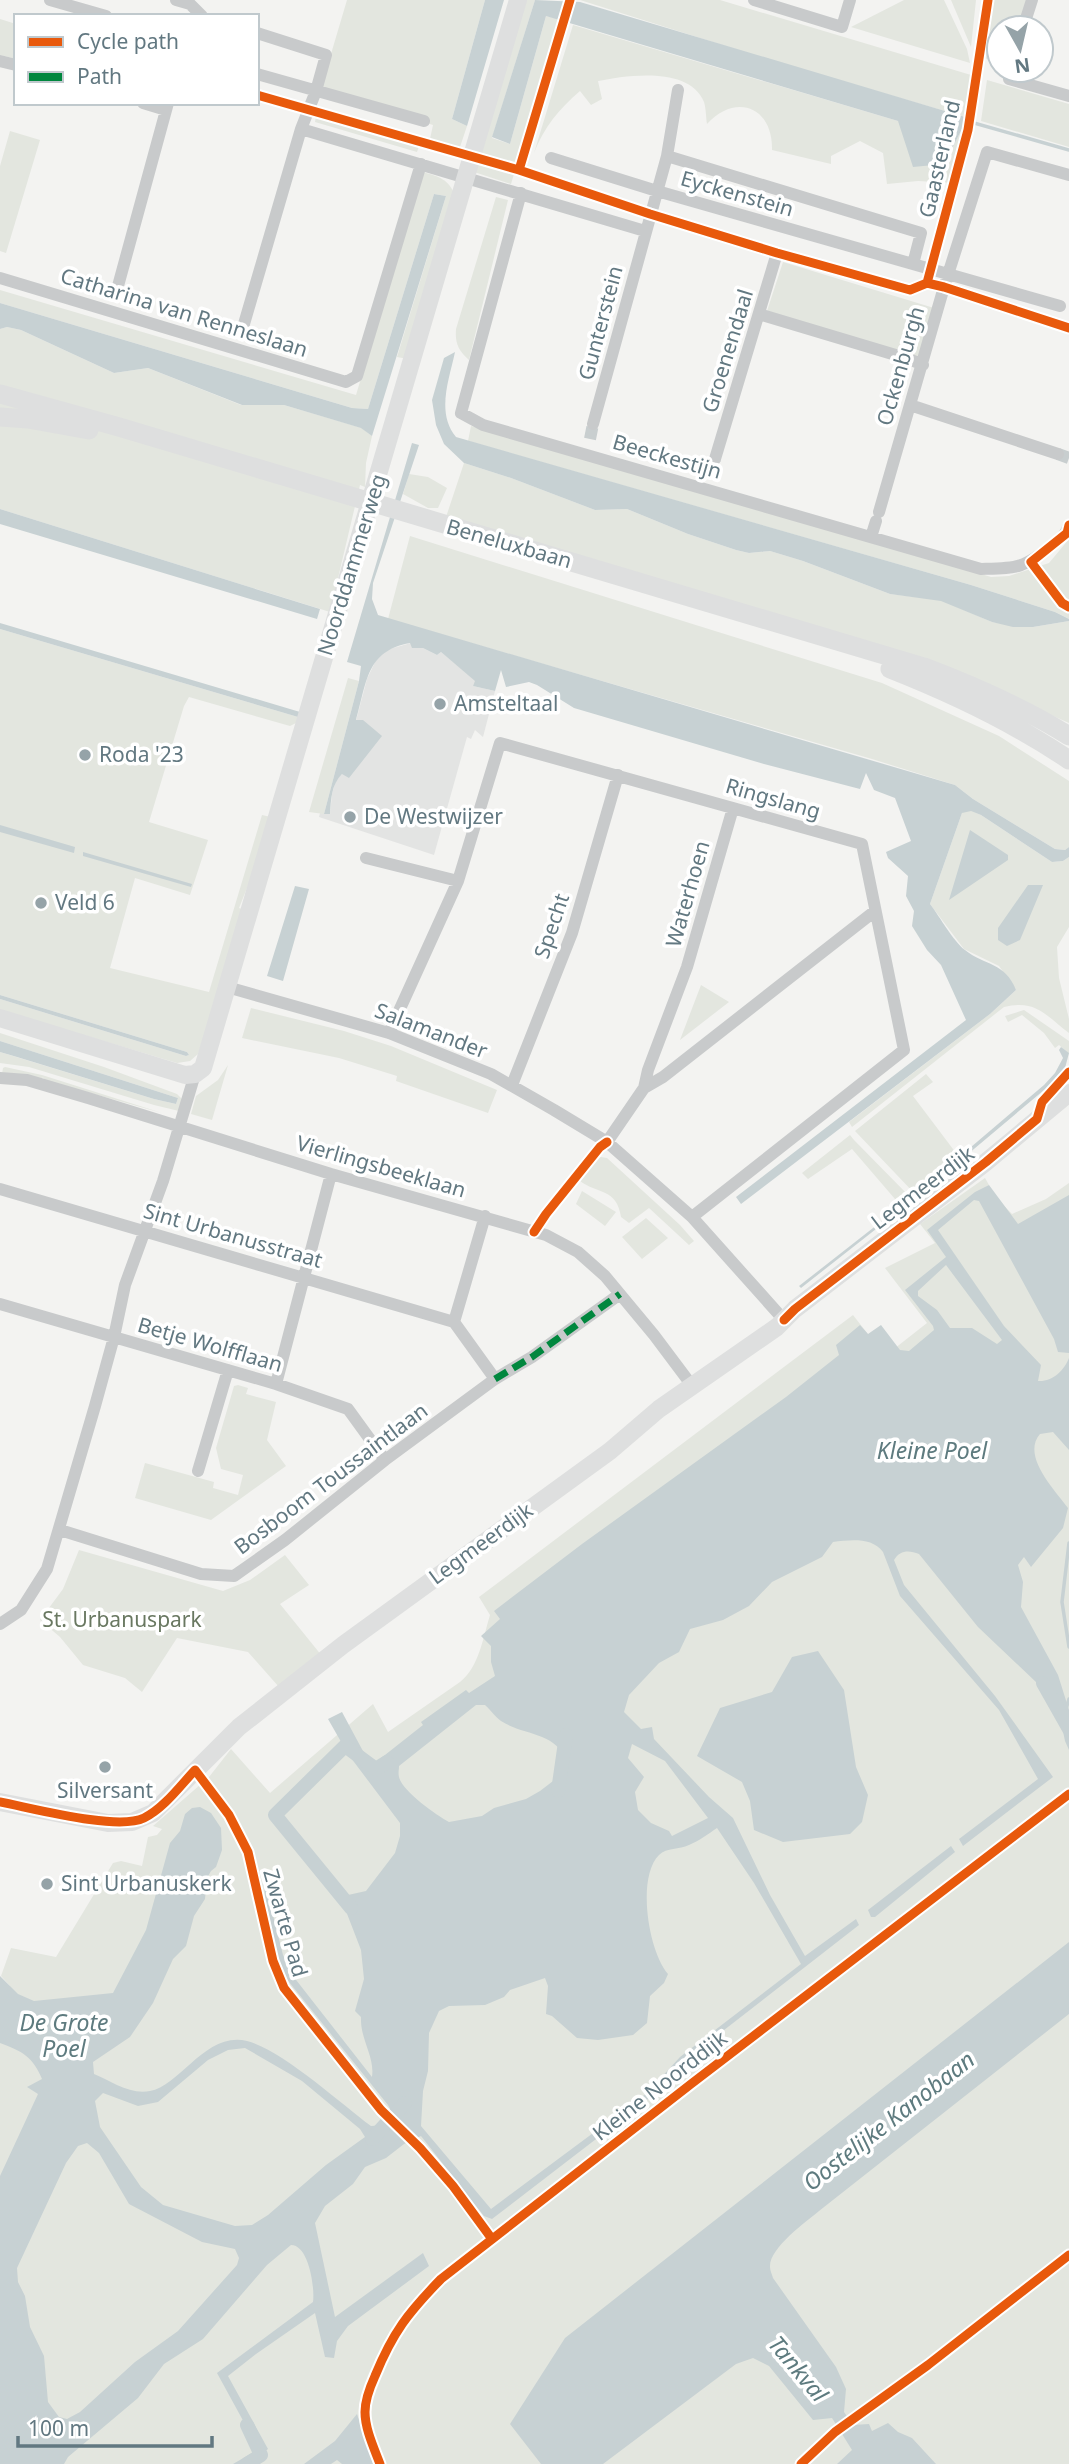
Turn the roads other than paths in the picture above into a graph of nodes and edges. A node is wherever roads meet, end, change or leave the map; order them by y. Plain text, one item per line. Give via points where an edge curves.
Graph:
1 (50, 0) edge
2 (176, 0) edge
3 (518, 0) edge
4 (754, 0) edge
5 (850, 0) edge
6 (99, 14) edge
7 (199, 14) edge
8 (259, 34) edge
9 (259, 75) edge
10 (1027, 84) edge
11 (678, 90) dead end
12 (316, 91) junction
13 (1069, 96) edge
14 (167, 107) edge
15 (424, 121) dead end
16 (301, 129) junction
17 (667, 156) junction
18 (551, 158) dead end
19 (421, 164) junction
20 (1069, 175) edge
21 (465, 177) junction
22 (657, 191) junction
23 (521, 193) junction
24 (645, 231) junction
25 (777, 253) dead end
26 (913, 264) junction
27 (948, 274) junction
28 (0, 278) edge
29 (1060, 306) dead end
30 (110, 310) junction
31 (759, 314) junction
32 (237, 347) junction
33 (923, 365) junction
34 (0, 394) edge
35 (910, 404) junction
36 (0, 417) edge
37 (593, 424) tunnel mouth
38 (174, 446) junction
39 (1058, 454) tunnel mouth
40 (715, 459) tunnel mouth
41 (1069, 525) edge
42 (871, 537) junction
43 (843, 644) junction
44 (1069, 736) edge
45 (1069, 760) edge
46 (618, 775) junction
47 (733, 807) junction
48 (366, 858) dead end
49 (458, 881) junction
50 (875, 911) junction
51 (228, 987) junction
52 (0, 1018) edge
53 (389, 1033) junction
54 (190, 1074) junction
55 (0, 1078) edge
56 (512, 1085) junction
57 (644, 1088) junction
58 (1069, 1093) edge
59 (179, 1125) junction
60 (607, 1142) junction
61 (331, 1174) junction
62 (0, 1189) edge
63 (485, 1216) junction
64 (692, 1217) junction
65 (146, 1231) junction
66 (305, 1277) junction
67 (620, 1294) junction
68 (0, 1304) edge
69 (785, 1321) junction
70 (454, 1322) junction
71 (114, 1337) junction
72 (228, 1370) junction
73 (495, 1379) junction
74 (276, 1384) junction
75 (693, 1387) junction
76 (385, 1460) junction
77 (198, 1471) dead end
78 (60, 1530) junction
79 (0, 1624) edge
80 (0, 1802) edge

1 - 6 street
2 - 7 street via 190,4
3 - 21 street, Noorddammerweg
4 - 5 street via 842,27
8 - 12 street via 327,55
9 - 12 street
10 - 13 street
11 - 17 street, Gunterstein
12 - 15 street
12 - 16 street
14 - 30 street
16 - 19 street
16 - 32 street
17 - 22 street, Gunterstein
17 - 26 street, Eyckenstein via 921,233
18 - 22 street, Eyckenstein
19 - 21 street
19 - 32 street, Catharina van Renneslaan via 357,376 346,382
20 - 27 street, Ockenburgh via 987,152
21 - 23 street
21 - 51 street, Noorddammerweg
22 - 24 street, Gunterstein
22 - 26 street, Eyckenstein
23 - 24 street
23 - 42 street, Beeckestijn via 461,413 483,425 587,448
24 - 37 street, Gunterstein
25 - 31 street, Groenendaal
26 - 27 street, Eyckenstein
27 - 29 street, Eyckenstein
27 - 33 street, Ockenburgh
28 - 30 street, Catharina van Renneslaan
30 - 32 street, Catharina van Renneslaan
31 - 33 street
31 - 40 street, Groenendaal
33 - 35 street, Ockenburgh
34 - 38 main road, Beneluxbaan
35 - 39 street
35 - 42 street, Ockenburgh
36 - 38 main road, Beneluxbaan
38 - 43 main road, Beneluxbaan
41 - 42 street, Beeckestijn via 1067,533 1031,562 1012,568 981,569
43 - 44 main road, Beneluxbaan via 976,687
43 - 45 main road, Beneluxbaan via 862,657 953,695
46 - 47 street, Ringslang
46 - 49 street, Ringslang via 500,743
46 - 56 street, Specht via 572,933
47 - 50 street, Ringslang via 862,844
47 - 57 street, Waterhoen via 687,968
48 - 49 street
49 - 53 street, Ringslang
50 - 57 street
50 - 64 street, Ringslang via 904,1050
51 - 53 street, Salamander
51 - 54 street, Noorddammerweg via 203,1068
52 - 54 street
53 - 56 street, Salamander
54 - 59 street, Noorddammerweg
55 - 59 street, Vierlingsbeeklaan via 27,1080
56 - 60 street, Salamander
57 - 60 street
58 - 69 street, Legmeerdijk
59 - 61 street, Vierlingsbeeklaan
59 - 65 street, Noorddammerweg
60 - 64 street, Salamander
61 - 63 street, Vierlingsbeeklaan
61 - 66 street
62 - 65 street, Sint Urbanusstraat
63 - 67 street, Vierlingsbeeklaan via 578,1252
63 - 70 street
64 - 69 street, Salamander
65 - 66 street, Sint Urbanusstraat
65 - 71 street, Noorddammerweg via 125,1284
66 - 70 street, Sint Urbanusstraat
66 - 74 street
67 - 73 street, Bosboom Toussaintlaan
67 - 75 street, Vierlingsbeeklaan
68 - 71 street, Betje Wolfflaan
69 - 75 street, Legmeerdijk
70 - 73 street
71 - 72 street, Betje Wolfflaan
71 - 78 street via 60,1517
72 - 74 street, Betje Wolfflaan
72 - 77 street
73 - 76 street, Bosboom Toussaintlaan
74 - 76 street, Betje Wolfflaan via 348,1409
75 - 80 street, Legmeerdijk via 239,1727 153,1813 132,1822 108,1823
76 - 78 street, Bosboom Toussaintlaan via 234,1576 201,1574
78 - 79 street via 47,1569 28,1600

